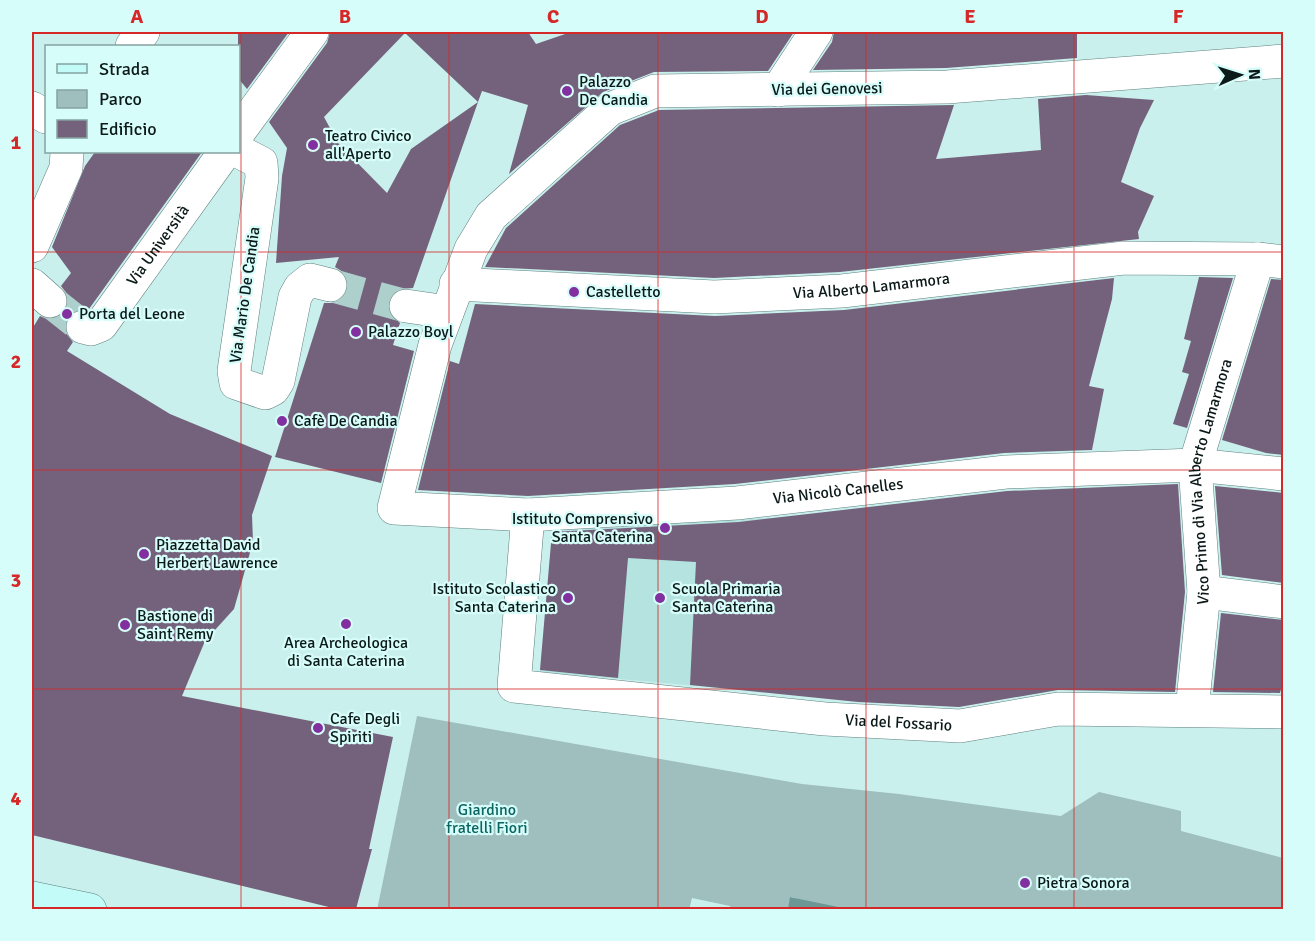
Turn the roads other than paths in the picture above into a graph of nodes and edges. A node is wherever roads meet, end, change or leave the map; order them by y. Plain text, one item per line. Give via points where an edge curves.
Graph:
1 (143, 32) edge
2 (312, 32) edge
3 (816, 32) edge
4 (133, 45) edge
5 (1284, 61) edge
6 (778, 90) junction
7 (32, 108) edge
8 (45, 116) edge
9 (240, 130) edge
10 (240, 152) edge
11 (67, 153) edge
12 (224, 153) edge
13 (32, 246) edge
14 (1271, 261) edge
15 (330, 285) tunnel mouth
16 (451, 298) junction
17 (406, 306) tunnel mouth
18 (83, 327) dead end
19 (1195, 465) junction
20 (1284, 474) edge
21 (394, 508) joint
22 (528, 515) junction
23 (1204, 592) junction
24 (1284, 602) edge
25 (1192, 710) junction
26 (1284, 712) edge
27 (32, 898) edge
28 (90, 909) edge

1 - 4 street
2 - 9 street
3 - 6 street
5 - 6 street, Via dei Genovesi via 947,87
6 - 16 street, Via dei Genovesi via 655,91 610,109 491,216 471,249
7 - 8 street
10 - 15 street, Via Mario De Candia via 261,163 262,178 234,371 236,383 265,393 273,389 278,381 295,297 310,280
11 - 13 street via 66,168
12 - 18 street, Via Università via 100,325
14 - 16 street, Via Alberto Lamarmora via 1124,258 842,291 714,297
14 - 19 street, Vico Primo di Via Alberto Lamarmora
16 - 17 street
16 - 21 street, Via dei Genovesi via 435,345
19 - 20 street, Via Nicolò Canelles
19 - 22 street, Via Nicolò Canelles via 1006,472 737,503
19 - 23 street, Vico Primo di Via Alberto Lamarmora
21 - 22 street, Via Nicolò Canelles
22 - 25 street, Via del Fossario via 514,686 825,719 960,726 1058,709
23 - 24 street
23 - 25 street, Vico Primo di Via Alberto Lamarmora
25 - 26 street, Via del Fossario
27 - 28 street

